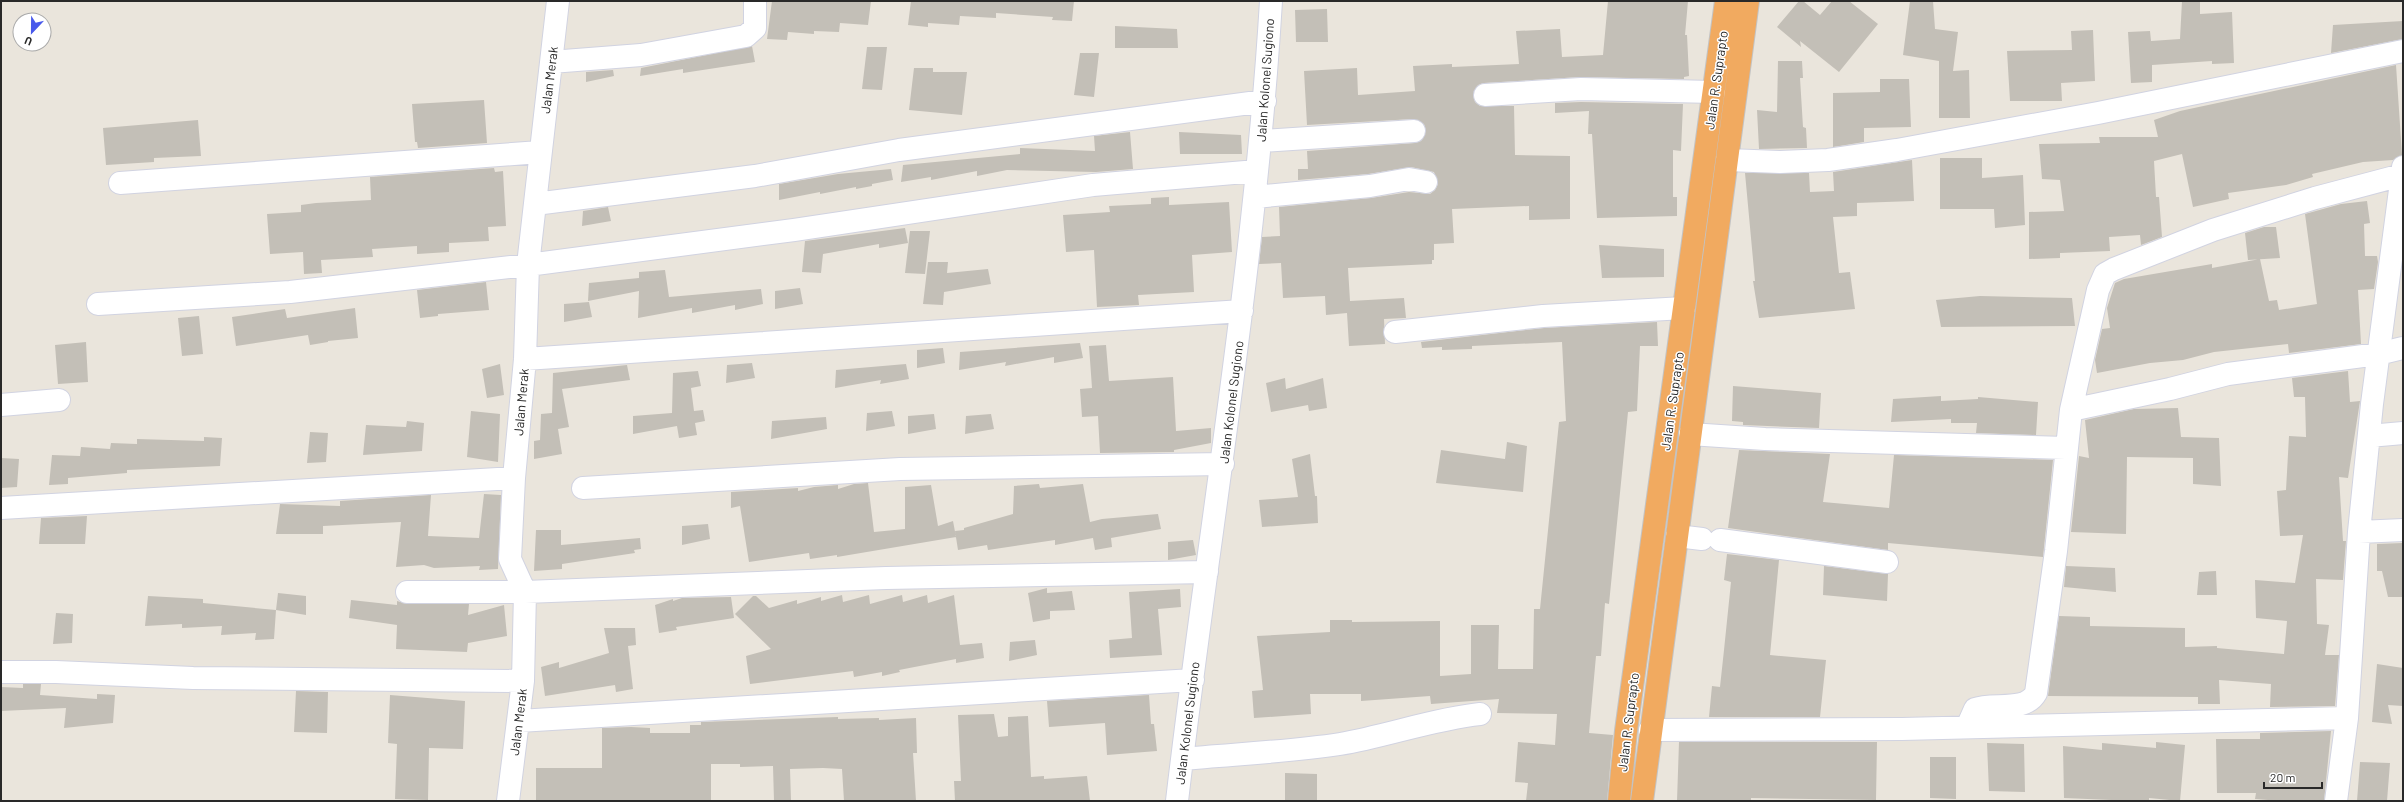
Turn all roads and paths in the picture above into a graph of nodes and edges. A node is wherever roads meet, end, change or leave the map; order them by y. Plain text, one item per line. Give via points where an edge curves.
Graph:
1 (558, 1) edge
2 (755, 1) edge
3 (1271, 1) edge
4 (1726, 1) edge
5 (1748, 1) edge
6 (2403, 51) edge
7 (551, 62) junction
8 (1714, 92) junction
9 (1485, 96) dead end
10 (1265, 101) junction
11 (1414, 131) dead end
12 (1262, 141) junction
13 (540, 152) junction
14 (1727, 160) junction
15 (1257, 171) junction
16 (2402, 171) edge
17 (1426, 182) dead end
18 (120, 183) dead end
19 (1255, 197) junction
20 (534, 204) junction
21 (2397, 263) edge
22 (528, 265) junction
23 (98, 304) dead end
24 (1684, 308) junction
25 (1242, 311) junction
26 (1395, 332) dead end
27 (2403, 348) edge
28 (2378, 354) junction
29 (525, 359) junction
30 (59, 400) dead end
31 (1, 405) edge
32 (2071, 410) junction
33 (2403, 433) edge
34 (1690, 434) junction
35 (2369, 436) junction
36 (2066, 448) junction
37 (1223, 464) junction
38 (514, 478) junction
39 (1661, 479) junction
40 (1684, 481) junction
41 (583, 488) dead end
42 (1, 508) edge
43 (2403, 530) edge
44 (2359, 532) junction
45 (1677, 536) junction
46 (1887, 562) dead end
47 (1207, 572) junction
48 (407, 592) dead end
49 (525, 592) junction
50 (1, 672) edge
51 (1193, 680) junction
52 (523, 681) junction
53 (1480, 714) dead end
54 (2347, 718) junction
55 (519, 721) junction
56 (1967, 727) junction
57 (1650, 730) junction
58 (1182, 759) junction
59 (508, 801) edge
60 (1177, 801) edge
61 (1619, 801) edge
62 (1642, 801) edge
63 (2336, 801) edge

1 - 7 street, Jalan Merak
2 - 7 street via 754,28 746,36 641,55
3 - 10 street, Jalan Kolonel Sugiono
4 - 8 highway, Jalan R. Suprapto
5 - 14 highway, Jalan R. Suprapto
6 - 14 street via 2098,113 1897,150 1828,160
7 - 13 street, Jalan Merak
8 - 9 street via 1581,89
8 - 24 highway, Jalan R. Suprapto
10 - 12 street, Jalan Kolonel Sugiono
10 - 20 street via 899,150 755,176
11 - 12 street
12 - 15 street, Jalan Kolonel Sugiono
13 - 18 street
13 - 20 street, Jalan Merak
14 - 34 highway, Jalan R. Suprapto
15 - 19 street, Jalan Kolonel Sugiono
15 - 22 street via 1093,185 794,230
16 - 21 street
16 - 32 street via 2213,230 2105,274 2098,290
17 - 19 street via 1409,179 1370,186
19 - 25 street, Jalan Kolonel Sugiono
20 - 22 street, Jalan Merak
21 - 28 street
22 - 23 street via 290,292
22 - 29 street, Jalan Merak
24 - 26 street via 1543,316
24 - 39 highway, Jalan R. Suprapto
25 - 29 street
25 - 37 street, Jalan Kolonel Sugiono
27 - 28 street
28 - 32 street via 2235,373
28 - 35 street
29 - 38 street, Jalan Merak
30 - 31 street
32 - 36 street
33 - 35 street
34 - 36 street via 1766,439
34 - 40 highway, Jalan R. Suprapto
35 - 44 street
36 - 56 street via 2056,551 2036,693 2033,698 2022,704 1975,709
37 - 41 street via 900,469
37 - 47 street, Jalan Kolonel Sugiono
38 - 42 street
38 - 49 street, Jalan Merak via 510,559
39 - 40 highway
39 - 61 highway, Jalan R. Suprapto
40 - 45 highway, Jalan R. Suprapto
43 - 44 street
44 - 54 street
45 - 46 street
45 - 57 highway, Jalan R. Suprapto
47 - 49 street via 878,578
47 - 51 street, Jalan Kolonel Sugiono
48 - 49 street
49 - 52 street, Jalan Merak
50 - 52 street via 193,678
51 - 55 street
51 - 58 street, Jalan Kolonel Sugiono
52 - 55 street, Jalan Merak
53 - 58 street via 1456,717 1339,744
54 - 56 street
54 - 63 street
55 - 59 street, Jalan Merak
56 - 57 street
57 - 62 highway, Jalan R. Suprapto
58 - 60 street, Jalan Kolonel Sugiono

